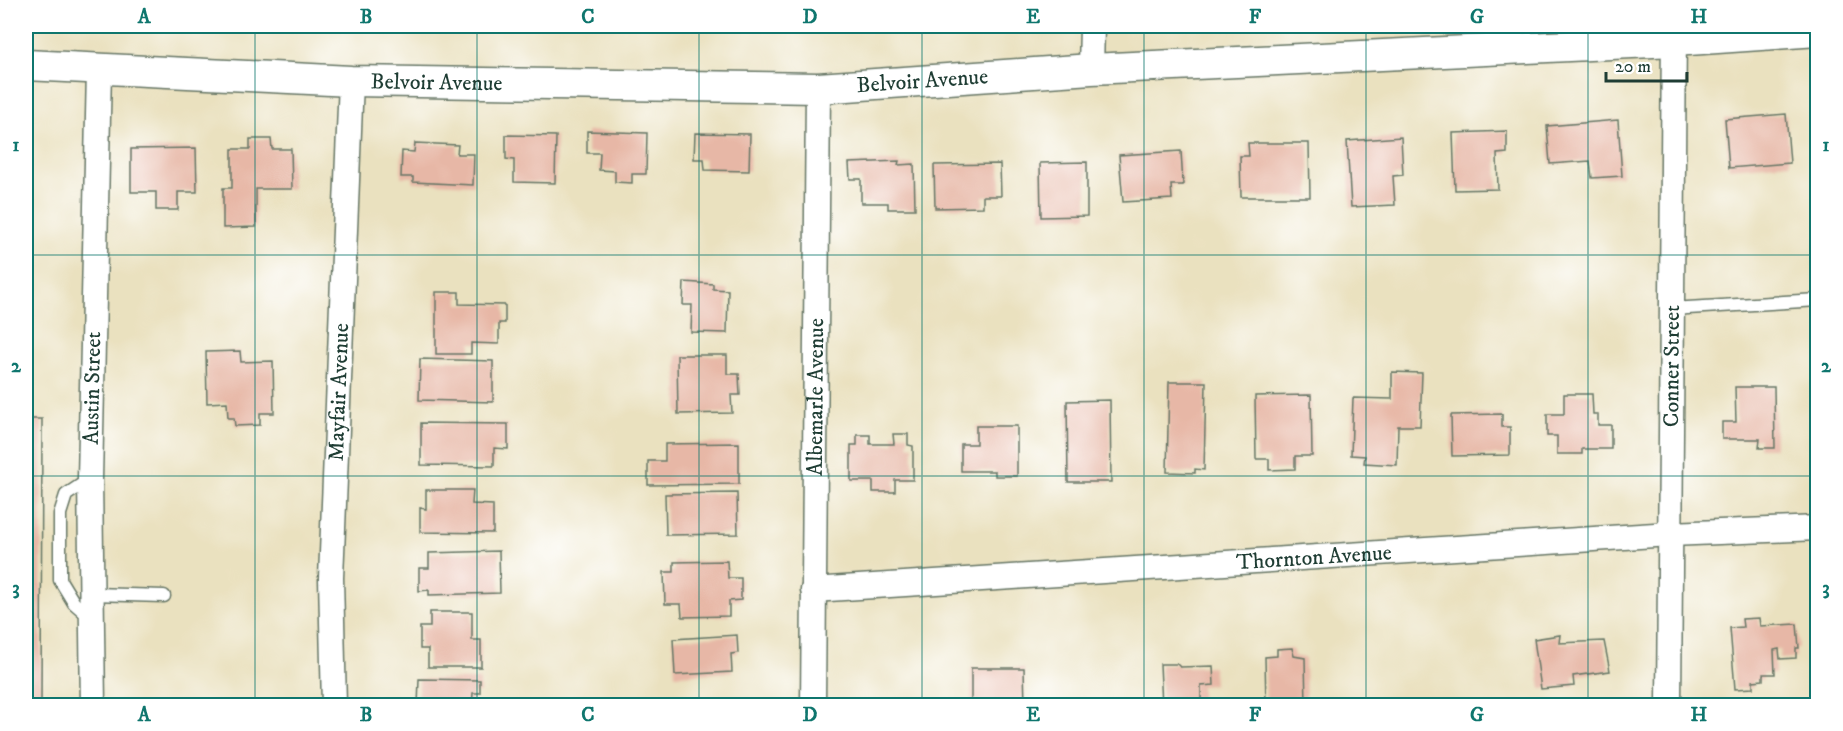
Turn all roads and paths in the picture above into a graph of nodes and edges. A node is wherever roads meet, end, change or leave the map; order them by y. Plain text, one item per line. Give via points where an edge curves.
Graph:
1 (1092, 26) edge
2 (1818, 31) edge
3 (1674, 33) edge
4 (26, 65) edge
5 (1091, 69) junction
6 (99, 70) junction
7 (351, 81) junction
8 (818, 88) junction
9 (1818, 300) edge
10 (1671, 309) junction
11 (90, 479) junction
12 (1818, 528) edge
13 (1670, 534) junction
14 (813, 590) junction
15 (92, 594) junction
16 (164, 596) dead end
17 (92, 618) junction
18 (93, 705) edge
19 (334, 705) edge
20 (813, 705) edge
21 (1669, 705) edge

1 - 5 street
2 - 3 street, Belvoir Avenue
3 - 5 street, Belvoir Avenue
3 - 10 street, Conner Street
4 - 6 street, Belvoir Avenue
5 - 8 street, Belvoir Avenue
6 - 7 street, Belvoir Avenue
6 - 11 street, Austin Street
7 - 8 street, Belvoir Avenue
7 - 19 street, Mayfair Avenue via 331,578
8 - 14 street, Albemarle Avenue
9 - 10 lane
10 - 13 street, Conner Street
11 - 15 street, Austin Street
11 - 17 lane via 66,495 60,514 60,580 74,603
12 - 13 street, Thornton Avenue
13 - 14 street, Thornton Avenue
13 - 21 street, Conner Street
14 - 20 street, Albemarle Avenue
15 - 16 lane
15 - 17 street, Austin Street
17 - 18 street, Austin Street

